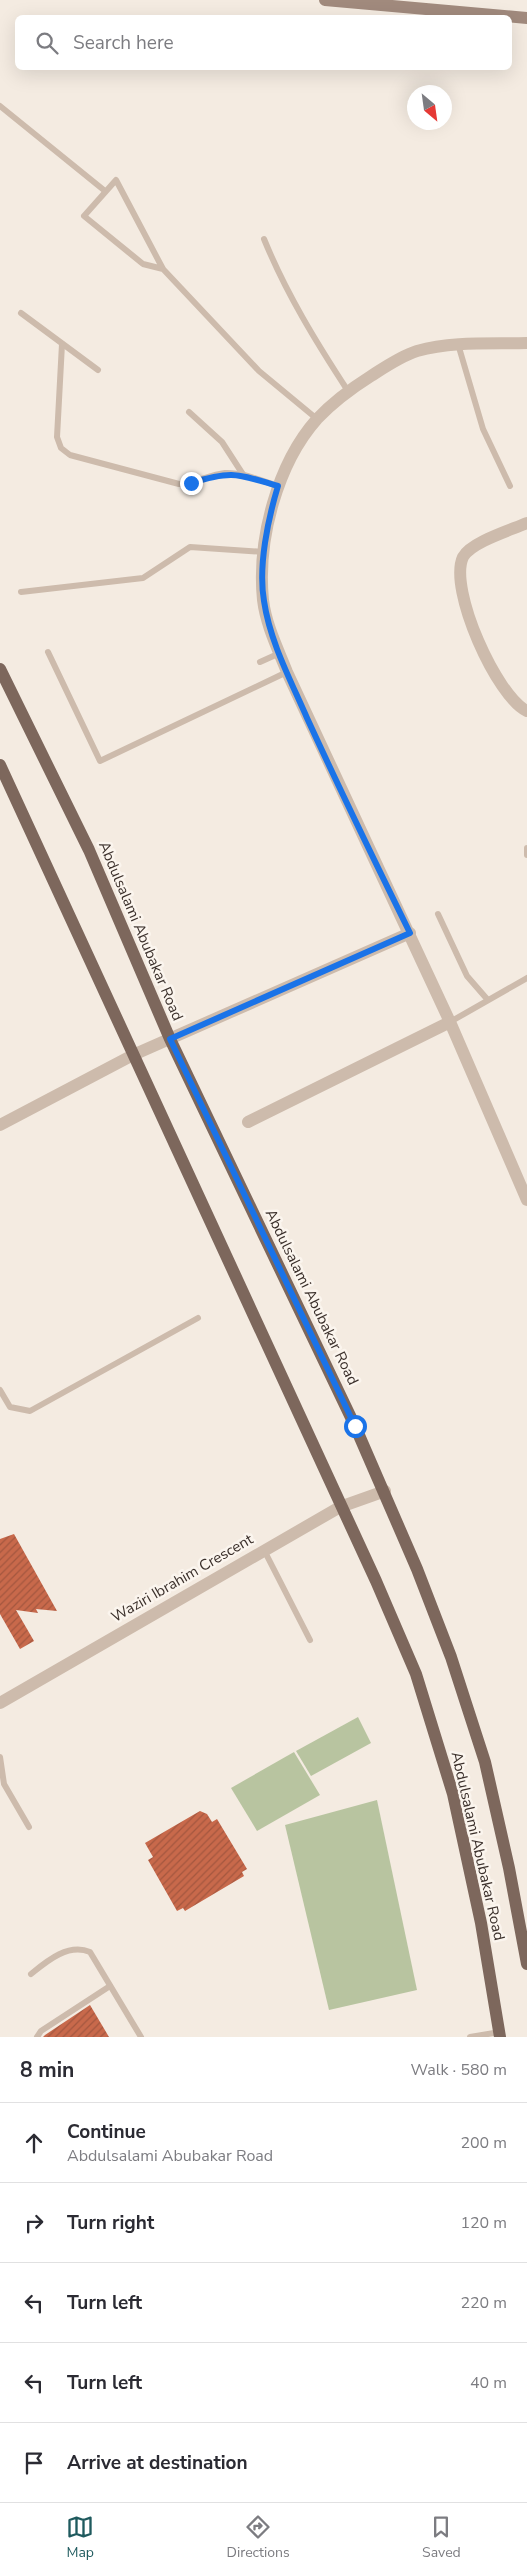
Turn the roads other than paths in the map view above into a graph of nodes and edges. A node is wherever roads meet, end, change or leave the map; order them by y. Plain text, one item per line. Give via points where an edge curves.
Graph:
1 (325, 0) edge
2 (493, 15) edge
3 (512, 17) edge
4 (527, 18) edge
5 (0, 106) edge
6 (105, 191) junction
7 (264, 239) dead end
8 (163, 269) junction
9 (21, 314) dead end
10 (527, 343) edge
11 (62, 344) junction
12 (458, 344) junction
13 (98, 370) dead end
14 (348, 391) junction
15 (189, 412) dead end
16 (317, 419) junction
17 (244, 476) junction
18 (278, 486) junction
19 (510, 486) dead end
20 (527, 523) edge
21 (264, 552) junction
22 (21, 592) dead end
23 (48, 652) dead end
24 (280, 653) junction
25 (260, 662) dead end
26 (0, 669) edge
27 (287, 672) junction
28 (527, 710) edge
29 (0, 765) edge
30 (527, 848) edge
31 (527, 855) edge
32 (438, 914) dead end
33 (410, 933) junction
34 (527, 978) edge
35 (487, 999) junction
36 (450, 1022) junction
37 (170, 1039) junction
38 (133, 1054) junction
39 (248, 1122) dead end
40 (0, 1125) edge
41 (527, 1200) edge
42 (198, 1318) dead end
43 (0, 1390) edge
44 (385, 1491) junction
45 (340, 1506) junction
46 (264, 1550) junction
47 (310, 1640) dead end
48 (0, 1703) edge
49 (0, 1757) edge
50 (29, 1827) dead end
51 (527, 1964) edge
52 (31, 1974) dead end
53 (110, 1986) junction
54 (500, 2035) edge
55 (36, 2037) edge
56 (141, 2037) edge
57 (470, 2037) edge

1 - 2 main road
3 - 4 main road
5 - 6 lane
6 - 8 lane via 116,180
6 - 8 lane via 84,216 143,264
7 - 14 lane via 305,324
8 - 16 lane via 259,371
9 - 11 lane
10 - 12 street
11 - 13 lane
11 - 17 lane via 57,437 61,448 70,455 179,484 223,473
12 - 14 street via 416,352 390,364
12 - 19 lane via 483,429
14 - 16 street
15 - 17 lane via 222,442
16 - 18 street
17 - 18 lane
18 - 21 street
20 - 28 street via 479,543 464,555 460,568 460,586 478,642 509,696
21 - 22 lane via 190,547 143,578
21 - 24 street via 263,599
23 - 27 lane via 100,761
24 - 25 lane
24 - 27 street
26 - 37 main road, Abdulsalami Abubakar Road via 89,850
27 - 33 street
29 - 38 main road, Abdulsalami Abubakar Road
30 - 31 lane
32 - 35 lane via 467,976
33 - 36 street
33 - 37 street
34 - 35 lane
35 - 36 lane
36 - 39 street
36 - 41 street
37 - 38 street
37 - 44 main road, Abdulsalami Abubakar Road
38 - 40 street
38 - 45 main road, Abdulsalami Abubakar Road
42 - 43 lane via 30,1411 10,1407
44 - 45 street, Waziri Ibrahim Crescent
44 - 51 main road, Abdulsalami Abubakar Road via 451,1657 484,1762
45 - 46 street, Waziri Ibrahim Crescent
45 - 54 main road, Abdulsalami Abubakar Road via 416,1674 441,1752 469,1868
46 - 47 lane
46 - 48 street, Waziri Ibrahim Crescent
49 - 50 lane via 4,1784
52 - 53 lane via 69,1950 81,1948 90,1952
53 - 55 lane
53 - 56 lane
54 - 57 lane

